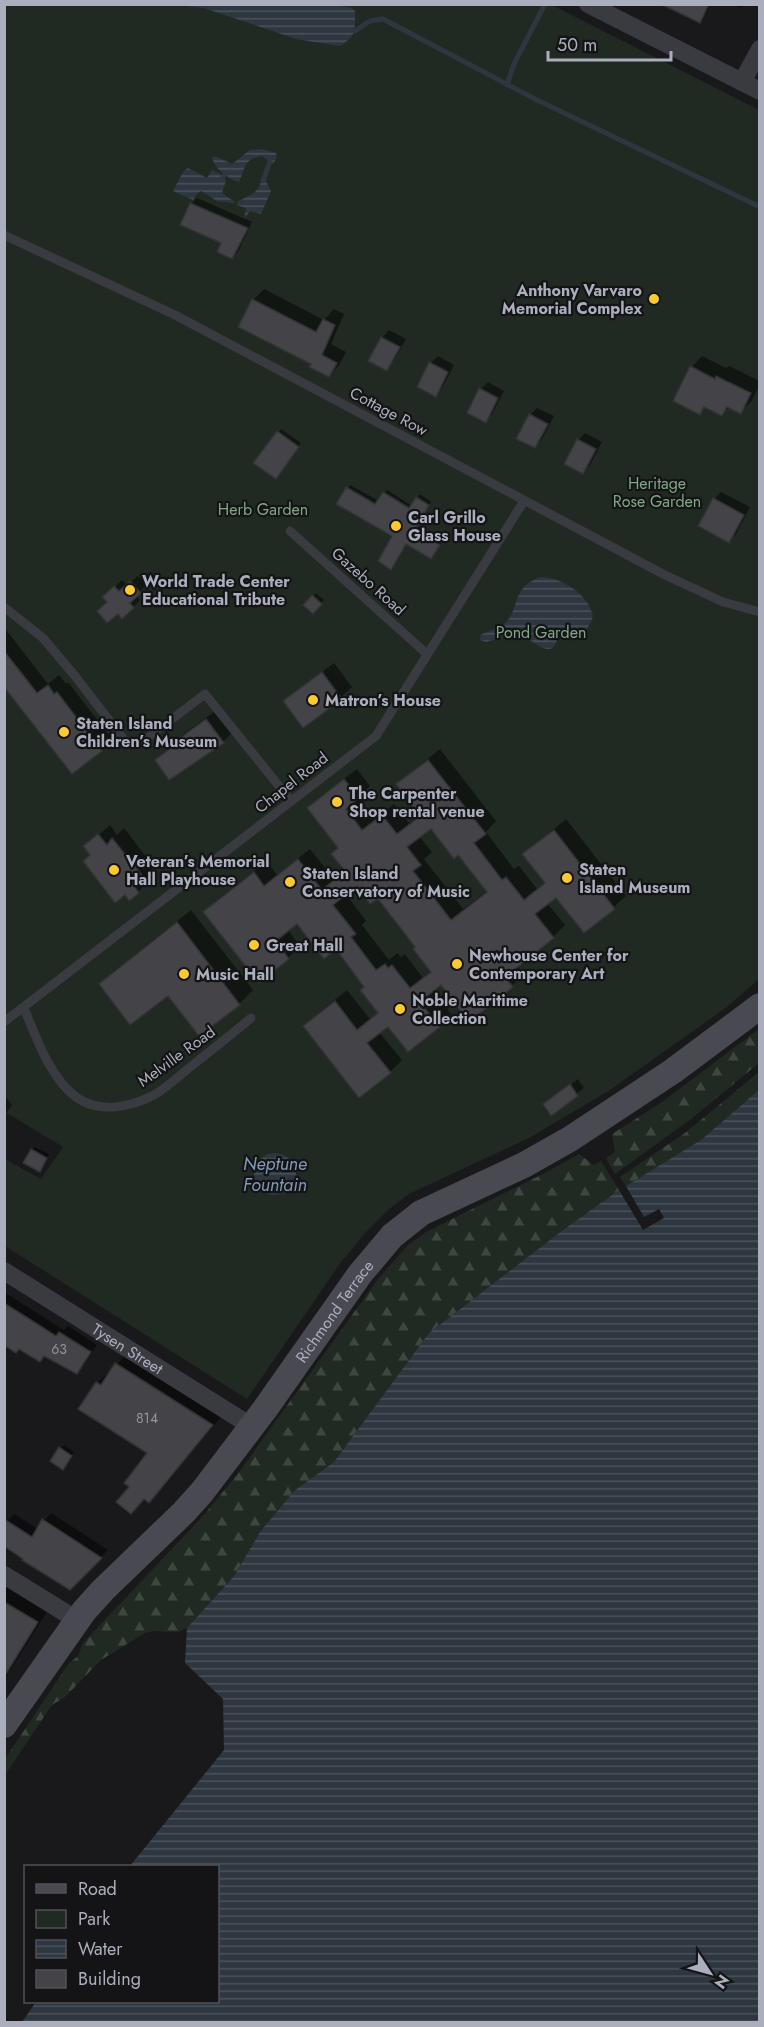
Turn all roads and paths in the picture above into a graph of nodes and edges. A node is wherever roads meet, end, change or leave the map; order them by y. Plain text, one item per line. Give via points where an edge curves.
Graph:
1 (588, 4) edge
2 (759, 50) edge
3 (742, 82) junction
4 (759, 91) edge
5 (4, 235) edge
6 (524, 501) junction
7 (290, 531) dead end
8 (4, 607) edge
9 (759, 612) edge
10 (428, 654) junction
11 (291, 801) junction
12 (759, 1006) edge
13 (24, 1008) junction
14 (251, 1018) dead end
15 (4, 1022) edge
16 (4, 1271) edge
17 (251, 1426) junction
18 (4, 1575) edge
19 (77, 1620) junction
20 (4, 1725) edge

1 - 3 street
2 - 3 street
3 - 4 street
5 - 6 lane, Cottage Row via 175,315
6 - 9 lane, Cottage Row via 691,588
6 - 10 lane, Chapel Road
7 - 10 lane, Gazebo Road
8 - 11 lane via 43,639 125,741 138,745 205,694
10 - 11 lane, Chapel Road via 376,736
11 - 13 lane, Chapel Road
12 - 17 main road, Richmond Terrace via 674,1071 570,1139 410,1220 368,1264
13 - 14 lane, Melville Road via 39,1046 66,1088 78,1098 107,1108 155,1094
13 - 15 lane, Chapel Road
16 - 17 street, Tysen Street
17 - 19 main road, Richmond Terrace via 193,1502
18 - 19 street
19 - 20 main road, Richmond Terrace

